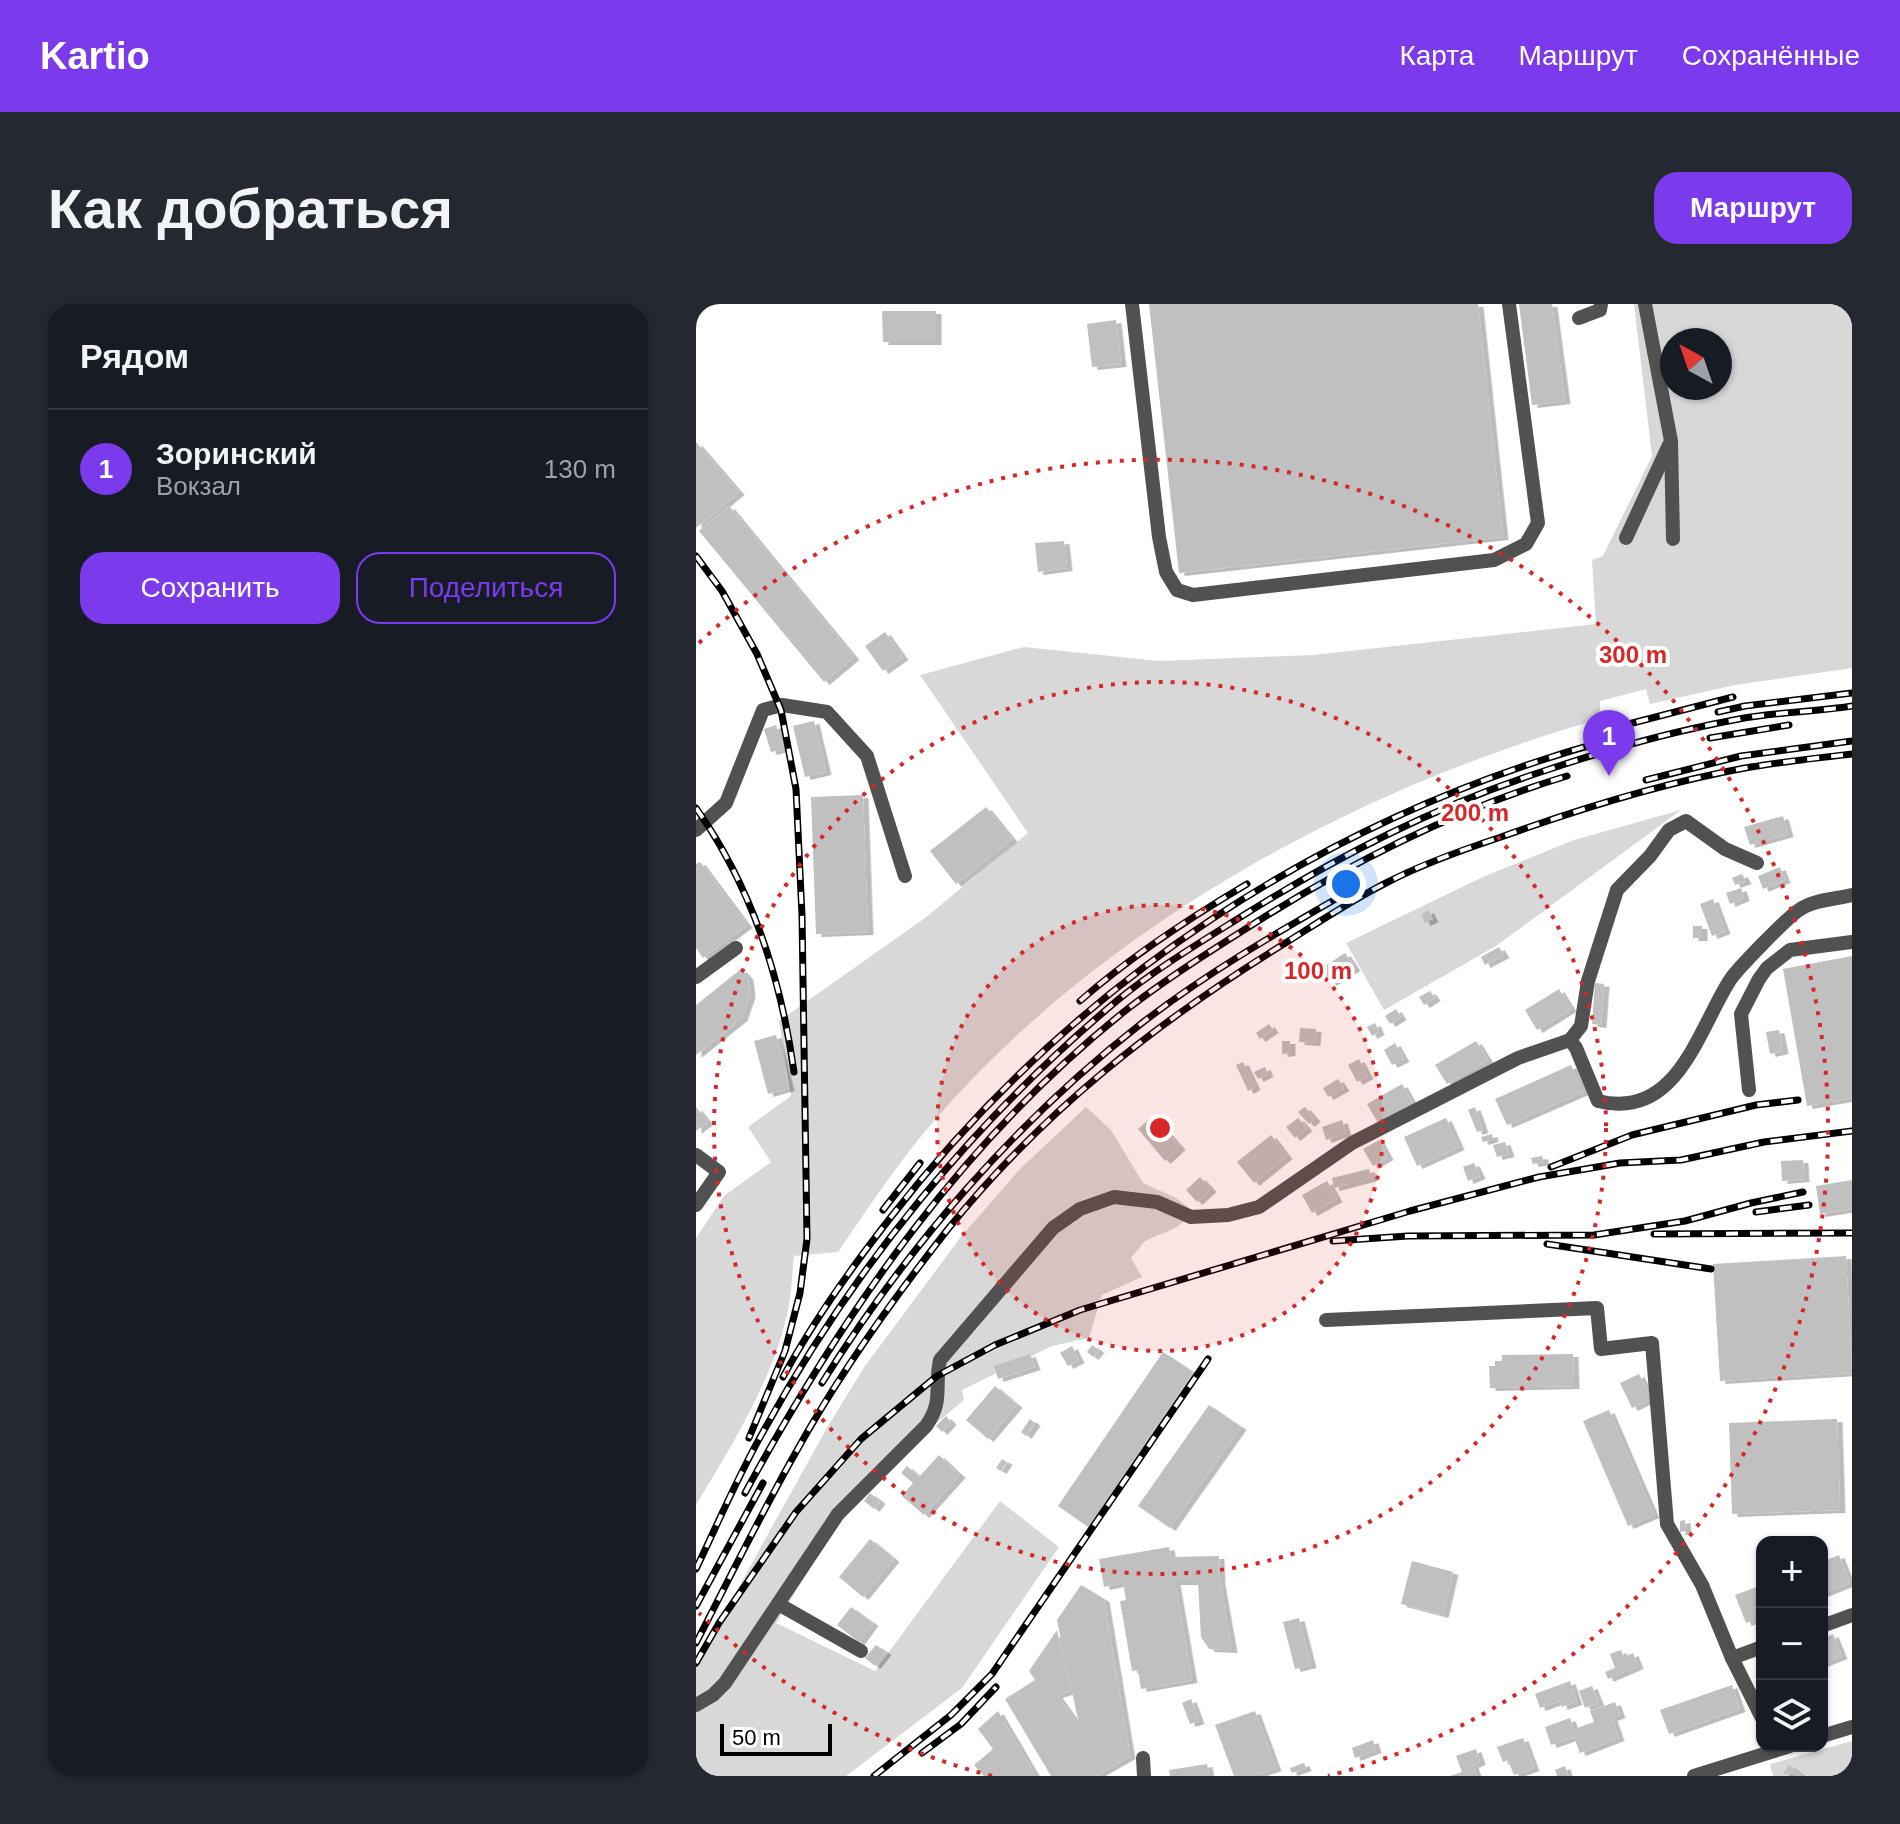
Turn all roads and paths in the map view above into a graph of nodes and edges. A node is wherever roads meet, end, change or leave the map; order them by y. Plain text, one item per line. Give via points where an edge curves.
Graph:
1 (1132, 304) edge
2 (1509, 304) edge
3 (1601, 304) edge
4 (1645, 304) edge
5 (1579, 318) dead end
6 (1671, 441) junction
7 (1626, 538) dead end
8 (1673, 539) dead end
9 (696, 830) edge
10 (1757, 863) dead end
11 (905, 876) dead end
12 (1852, 895) edge
13 (1852, 942) edge
14 (736, 948) dead end
15 (696, 977) edge
16 (1570, 1040) junction
17 (1749, 1090) dead end
18 (696, 1155) edge
19 (696, 1205) edge
20 (1326, 1320) dead end
21 (780, 1605) junction
22 (1852, 1615) edge
23 (1828, 1624) edge
24 (1756, 1649) edge
25 (861, 1651) dead end
26 (1732, 1658) junction
27 (696, 1705) edge
28 (1756, 1706) edge
29 (1852, 1727) edge
30 (1828, 1734) edge
31 (1762, 1752) edge
32 (1143, 1758) dead end
33 (1144, 1776) edge
34 (1694, 1776) edge

1 - 2 street via 1161,549 1177,590 1193,595 1494,560 1526,544 1538,523
3 - 5 street via 1600,310
4 - 6 street
6 - 7 street
6 - 8 street
9 - 11 street via 726,803 763,710 782,705 827,712 867,756
10 - 16 street via 1725,849 1686,821 1669,830 1617,890 1588,981 1581,1026
12 - 16 street via 1800,908 1731,978 1692,1054 1671,1081 1640,1101 1618,1106 1598,1101
13 - 17 street via 1790,950 1759,979 1741,1014
14 - 15 street
16 - 21 street via 1518,1058 1352,1143 1259,1207 1191,1217 1157,1202 1114,1197 1080,1209 1053,1228 940,1360 936,1412 838,1514
18 - 19 street via 719,1172
20 - 26 street via 1597,1308 1601,1349 1652,1343 1667,1524 1702,1585
21 - 25 street
21 - 27 street via 725,1683
22 - 23 street
24 - 26 street
26 - 28 street
29 - 30 street
31 - 34 street
32 - 33 street

